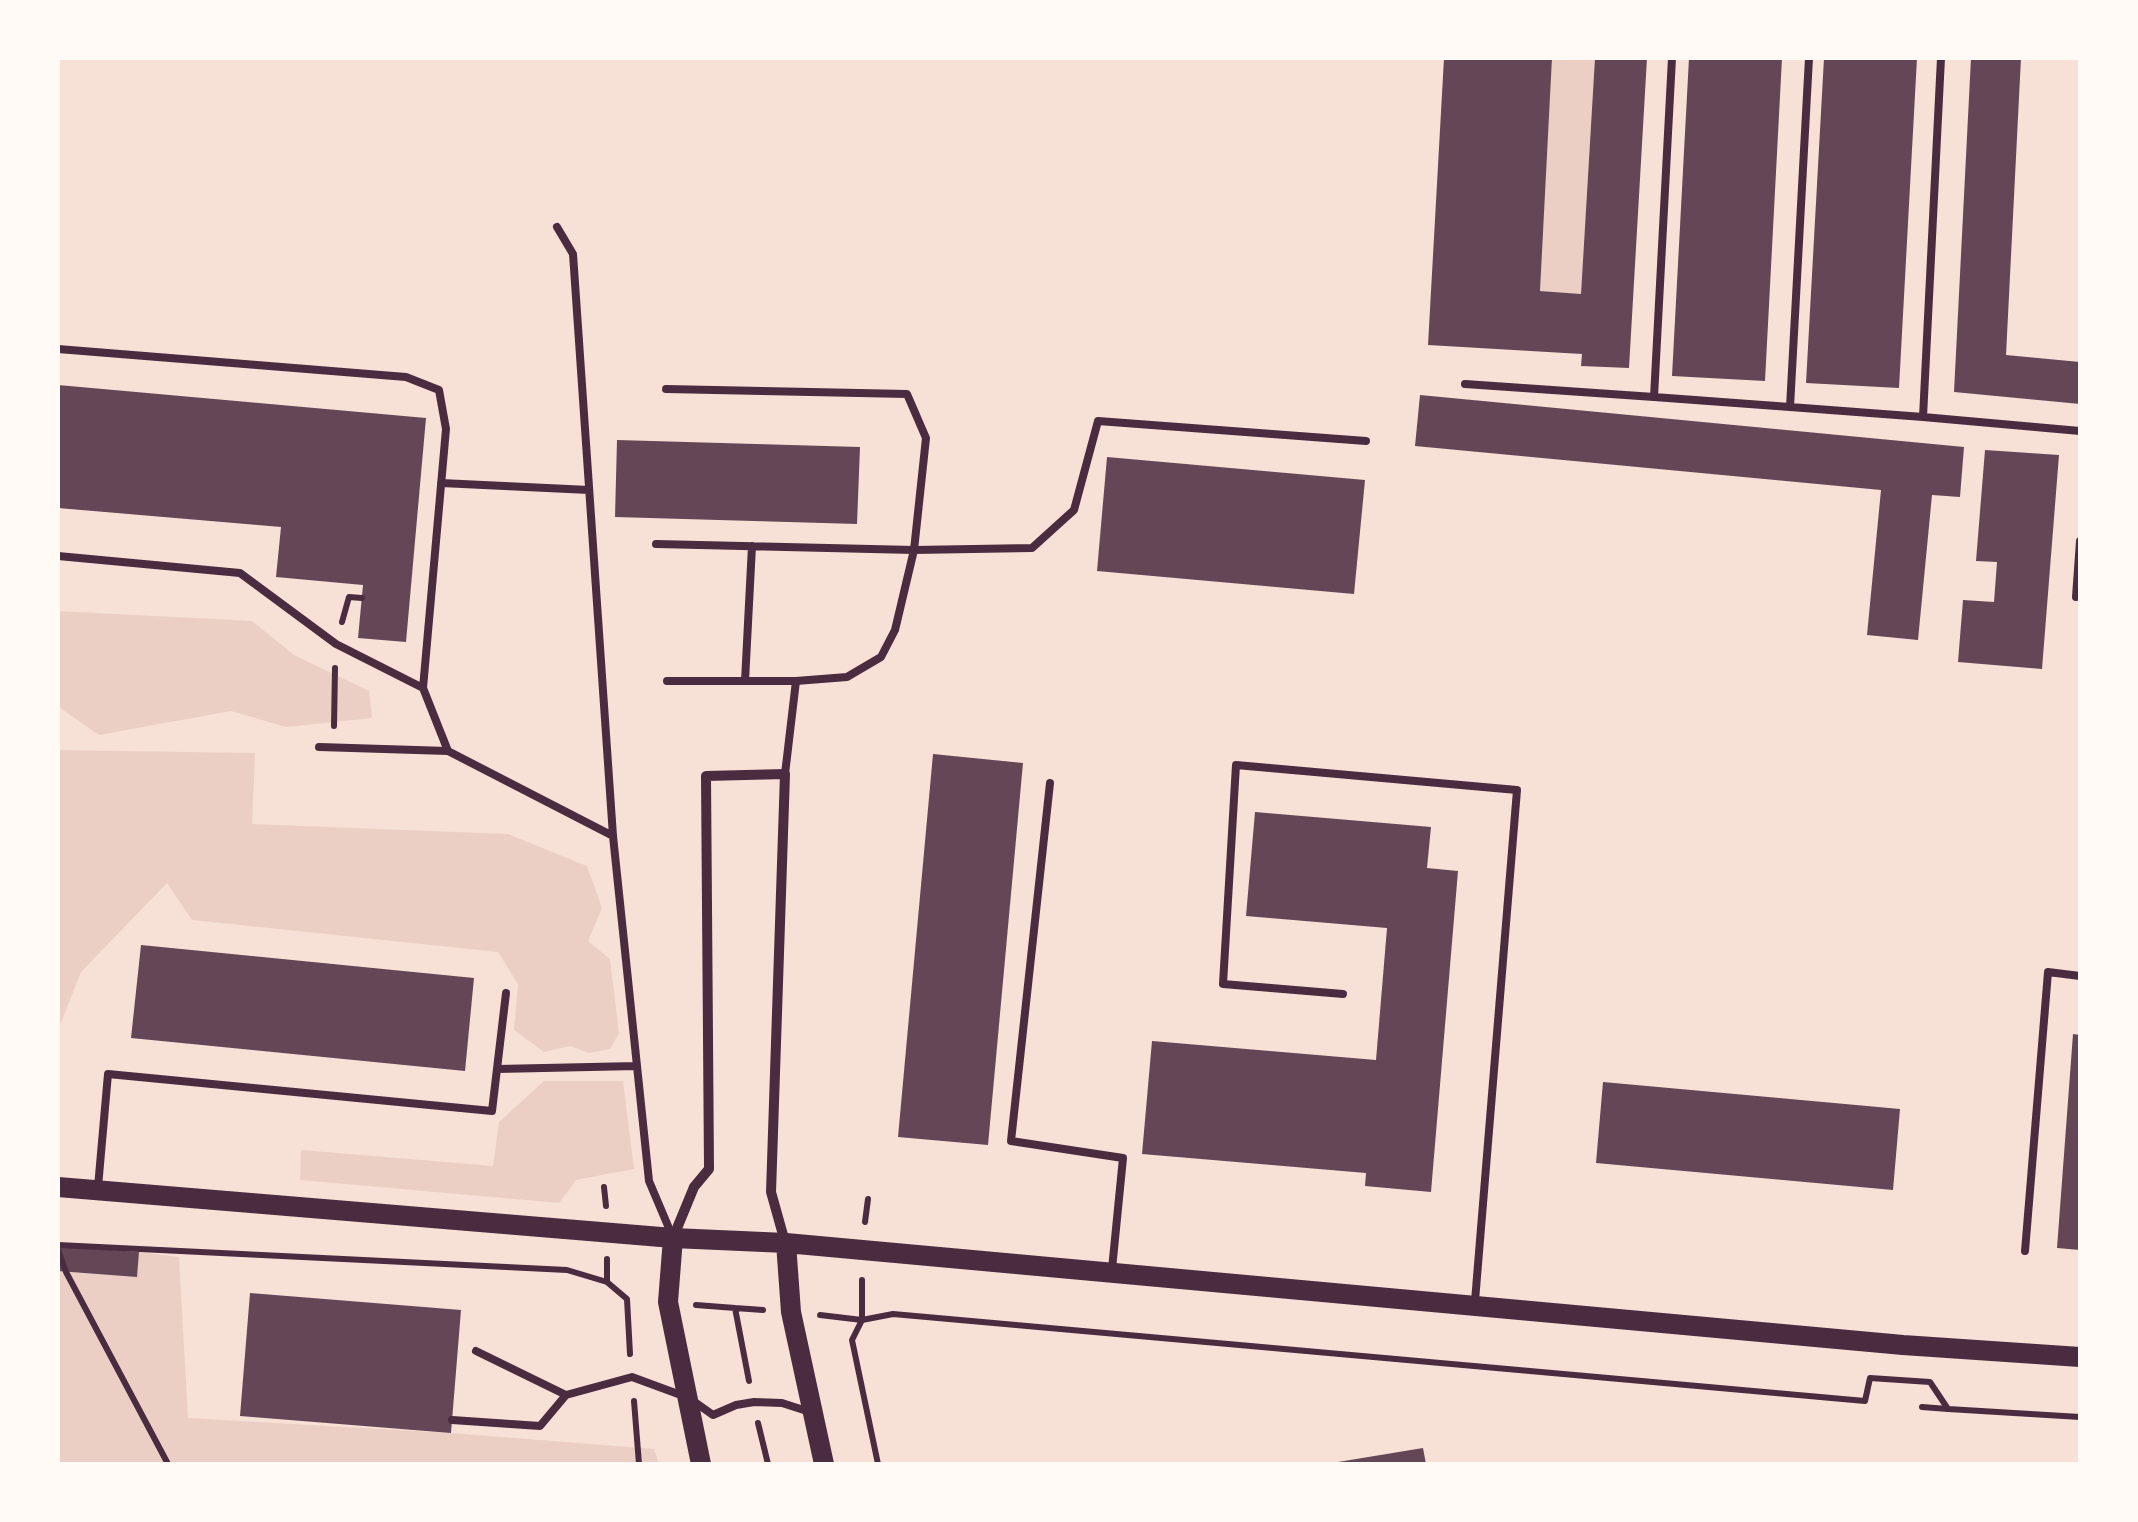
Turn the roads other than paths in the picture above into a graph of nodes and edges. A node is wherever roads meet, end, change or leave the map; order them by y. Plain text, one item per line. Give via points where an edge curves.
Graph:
1 (1672, 58) edge
2 (1808, 58) edge
3 (1940, 58) edge
4 (557, 227) dead end
5 (58, 349) edge
6 (1465, 384) dead end
7 (666, 389) dead end
8 (1654, 396) junction
9 (1790, 407) junction
10 (1923, 417) junction
11 (2080, 432) edge
12 (1366, 441) dead end
13 (441, 483) junction
14 (589, 490) junction
15 (2080, 542) edge
16 (656, 544) dead end
17 (752, 546) junction
18 (914, 550) junction
19 (58, 556) edge
20 (2076, 597) dead end
21 (667, 681) dead end
22 (745, 681) junction
23 (796, 681) junction
24 (424, 688) junction
25 (319, 747) dead end
26 (448, 751) junction
27 (786, 774) junction
28 (1050, 783) dead end
29 (613, 836) junction
30 (2080, 976) edge
31 (506, 993) dead end
32 (1343, 994) dead end
33 (637, 1066) junction
34 (497, 1069) junction
35 (58, 1187) edge
36 (98, 1191) junction
37 (673, 1238) junction
38 (786, 1243) junction
39 (2025, 1251) dead end
40 (1112, 1273) junction
41 (1474, 1306) junction
42 (476, 1351) dead end
43 (2080, 1357) edge
44 (566, 1395) junction
45 (689, 1398) junction
46 (814, 1413) junction
47 (452, 1420) dead end
48 (702, 1464) edge
49 (824, 1464) edge

1 - 8 lane
2 - 9 lane
3 - 10 lane
4 - 14 lane via 573,254
5 - 13 lane via 406,377 439,390 446,429
6 - 8 lane
7 - 18 lane via 907,394 926,438
8 - 9 lane
9 - 10 lane
10 - 11 lane
12 - 18 lane via 1098,421 1074,510 1032,548
13 - 14 lane
13 - 24 lane
14 - 29 lane
15 - 20 lane
16 - 17 lane
17 - 18 lane
17 - 22 lane
18 - 23 lane via 895,630 881,657 847,677
19 - 24 lane via 240,573 336,644
21 - 22 lane
22 - 23 lane
23 - 27 lane
24 - 26 lane
25 - 26 lane
26 - 29 lane
27 - 37 street via 706,776 709,1169
27 - 38 street via 771,1192
28 - 40 lane via 1011,1142 1123,1158
29 - 33 lane
30 - 39 lane via 2048,972
31 - 34 lane
32 - 41 lane via 1223,984 1236,766 1517,790
33 - 34 lane
33 - 37 lane via 649,1180
34 - 36 lane via 492,1110 108,1074
35 - 36 main road
36 - 37 main road
37 - 38 main road
37 - 45 main road via 668,1302
38 - 40 main road
38 - 46 main road via 791,1312
40 - 41 main road
41 - 43 main road
42 - 44 lane
44 - 45 lane via 632,1377
44 - 47 lane via 540,1426
45 - 46 lane via 713,1414 754,1402
45 - 48 main road
46 - 49 main road

